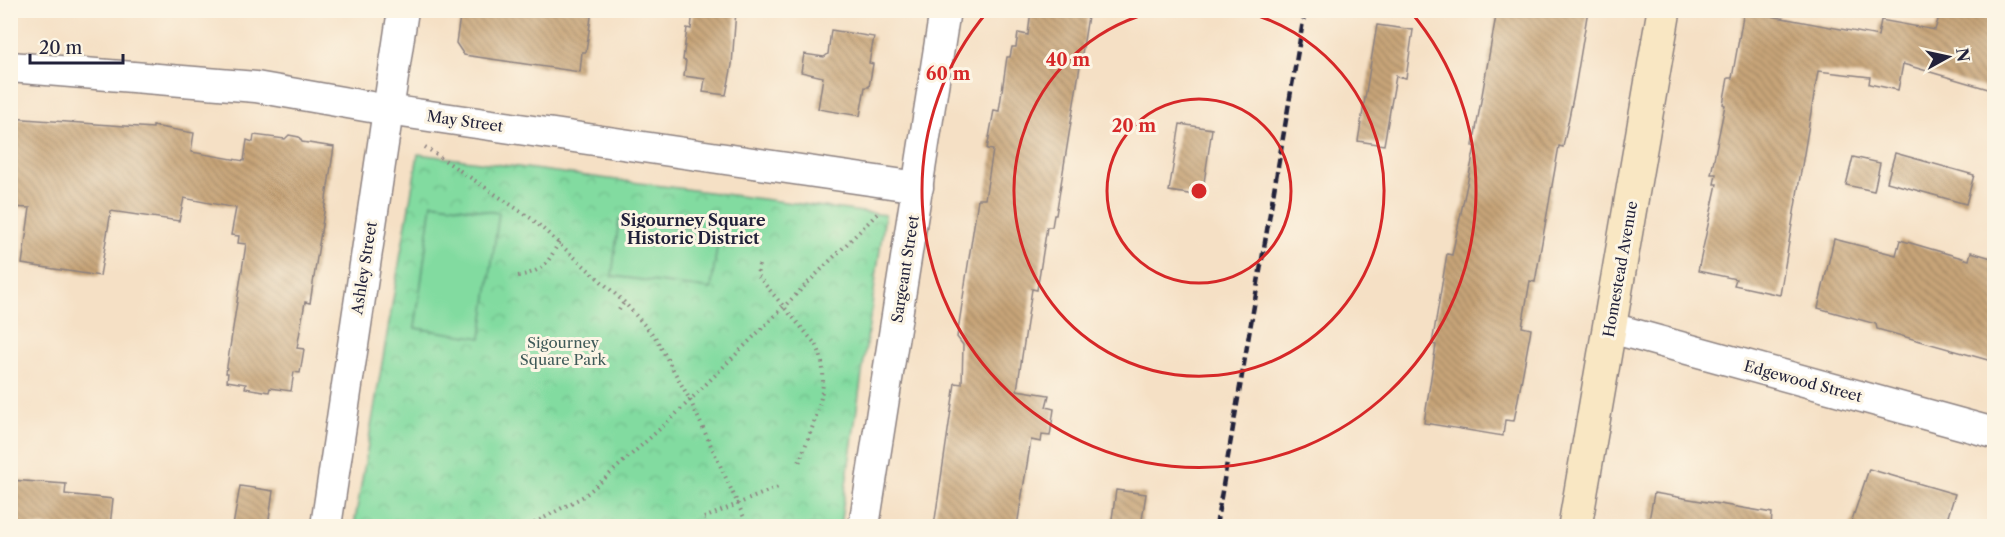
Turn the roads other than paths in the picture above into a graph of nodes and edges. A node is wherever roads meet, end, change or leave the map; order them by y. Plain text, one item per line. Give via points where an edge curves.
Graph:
1 (403, 10) edge
2 (945, 10) edge
3 (1664, 10) edge
4 (10, 67) edge
5 (388, 110) junction
6 (918, 187) junction
7 (1611, 328) junction
8 (1995, 433) edge
9 (326, 526) edge
10 (864, 526) edge
11 (1575, 526) edge

1 - 5 street, Ashley Street
2 - 6 street, Sargeant Street
3 - 7 main road, Homestead Avenue
4 - 5 street, May Street via 256,87
5 - 6 street, May Street
5 - 9 street, Ashley Street
6 - 10 street, Sargeant Street
7 - 8 street, Edgewood Street
7 - 11 main road, Homestead Avenue

